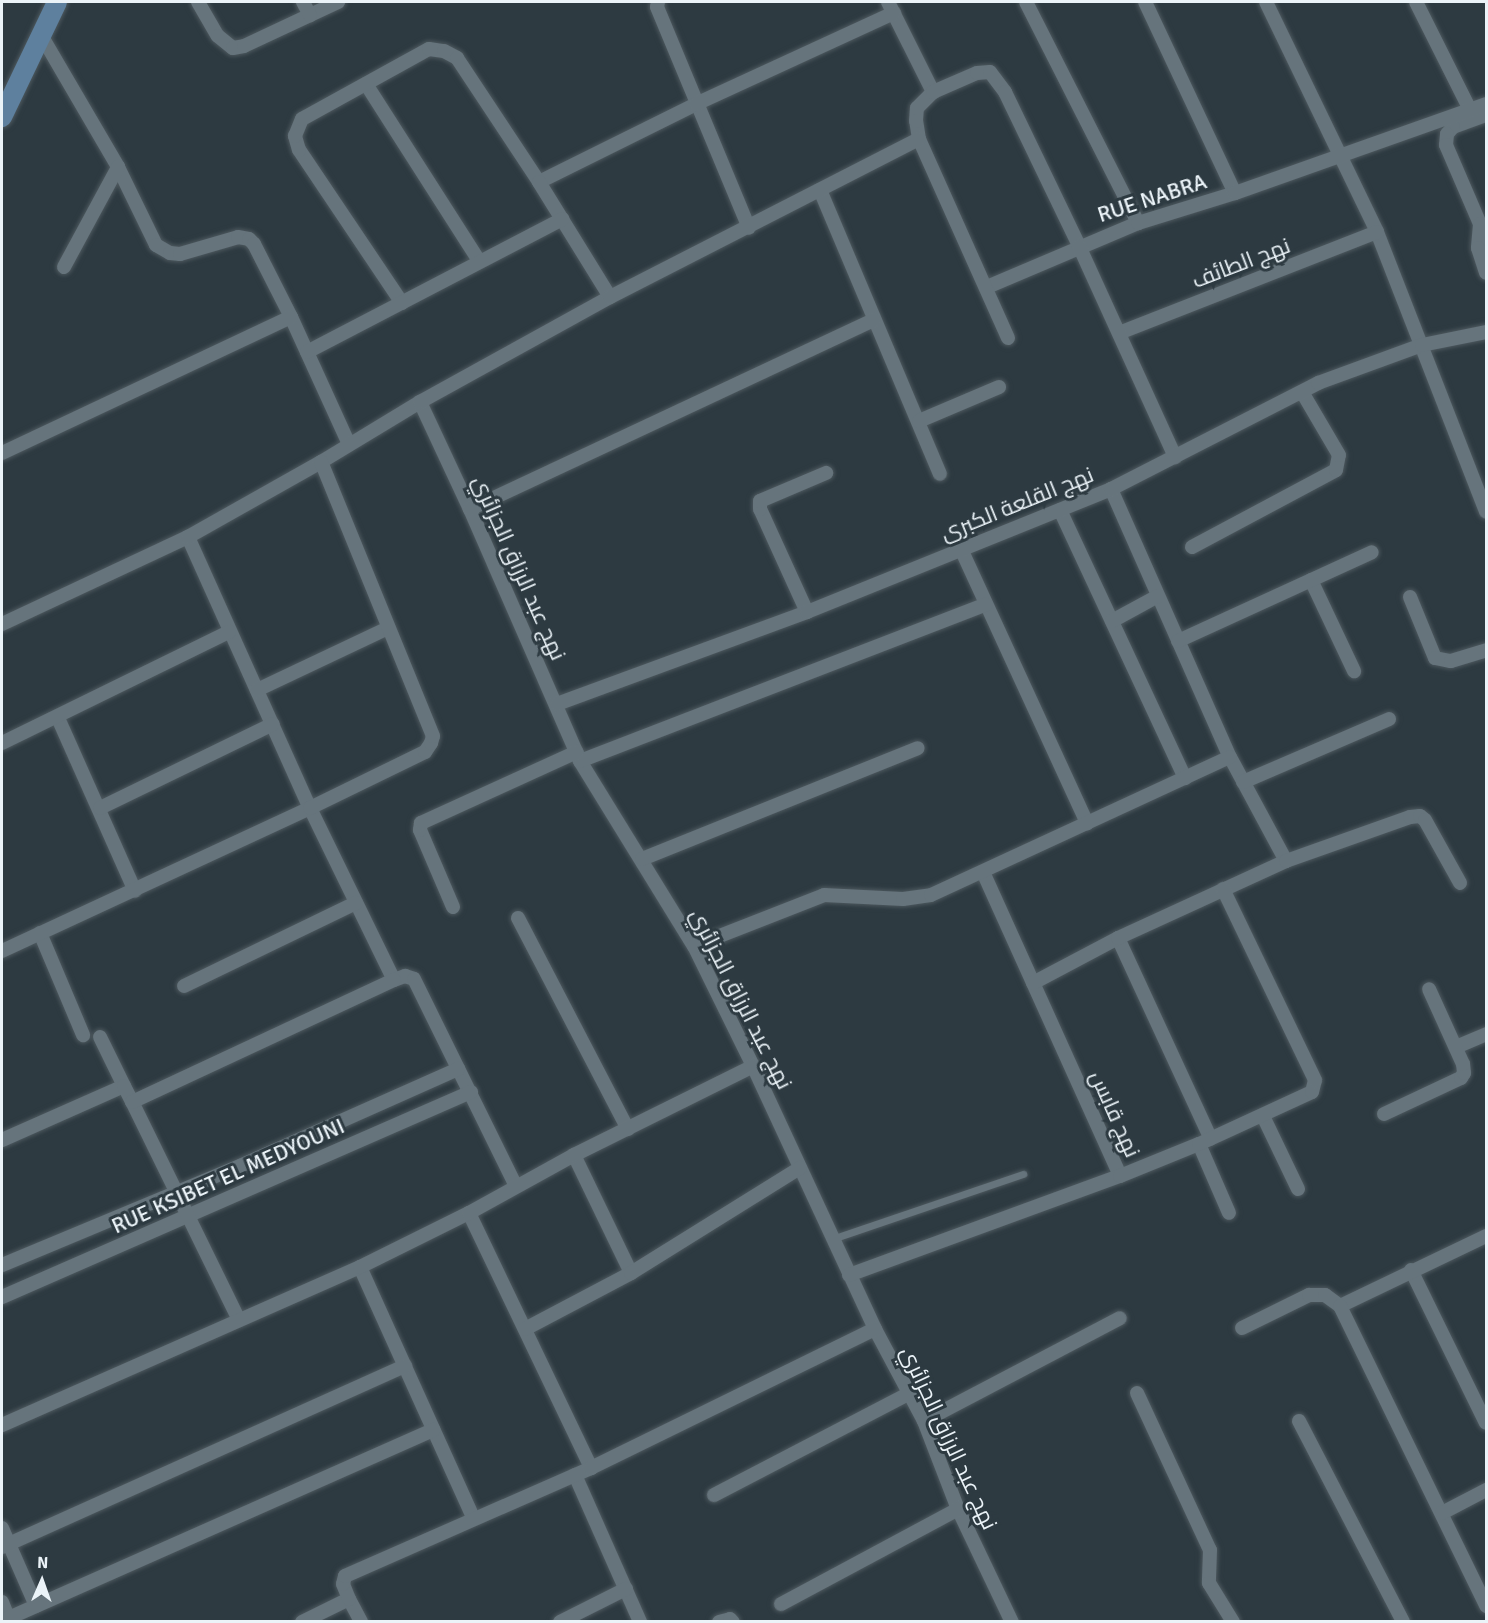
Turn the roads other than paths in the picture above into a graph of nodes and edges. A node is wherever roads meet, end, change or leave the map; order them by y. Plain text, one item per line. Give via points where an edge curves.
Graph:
1 (57, 2) edge
2 (198, 2) edge
3 (303, 2) edge
4 (338, 2) edge
5 (658, 2) edge
6 (1026, 2) edge
7 (1146, 2) edge
8 (1266, 2) edge
9 (1416, 2) edge
10 (891, 8) edge
11 (310, 15) junction
12 (41, 35) junction
13 (366, 84) junction
14 (933, 92) junction
15 (696, 104) junction
16 (1486, 104) edge
17 (1470, 110) junction
18 (1486, 115) edge
19 (2, 117) edge
20 (919, 139) junction
21 (1340, 157) junction
22 (118, 167) junction
23 (538, 182) junction
24 (820, 190) junction
25 (1235, 193) junction
26 (562, 219) junction
27 (1138, 223) junction
28 (749, 228) junction
29 (1377, 232) junction
30 (1079, 246) junction
31 (479, 261) junction
32 (64, 267) dead end
33 (1486, 273) edge
34 (987, 287) junction
35 (610, 297) junction
36 (402, 303) junction
37 (291, 317) junction
38 (874, 320) junction
39 (1486, 332) edge
40 (1119, 333) junction
41 (1008, 338) dead end
42 (1422, 345) junction
43 (307, 352) junction
44 (999, 387) dead end
45 (1302, 392) junction
46 (420, 402) junction
47 (919, 421) junction
48 (349, 444) junction
49 (2, 453) edge
50 (1175, 458) junction
51 (321, 462) junction
52 (826, 473) dead end
53 (940, 474) dead end
54 (1481, 480) edge
55 (1111, 489) junction
56 (470, 509) junction
57 (1060, 510) junction
58 (1486, 511) edge
59 (188, 537) junction
60 (1192, 547) dead end
61 (962, 549) junction
62 (1372, 552) dead end
63 (1311, 580) junction
64 (1158, 596) junction
65 (1410, 597) dead end
66 (986, 604) junction
67 (807, 612) junction
68 (1112, 621) junction
69 (2, 624) edge
70 (388, 628) junction
71 (229, 632) junction
72 (1178, 641) junction
73 (1486, 650) edge
74 (1354, 670) dead end
75 (257, 690) junction
76 (557, 704) junction
77 (58, 718) junction
78 (1389, 719) dead end
79 (273, 724) junction
80 (2, 743) edge
81 (918, 748) dead end
82 (579, 757) junction
83 (1230, 757) junction
84 (1185, 778) junction
85 (1243, 782) junction
86 (100, 808) junction
87 (310, 808) junction
88 (1087, 823) junction
89 (642, 859) junction
90 (1286, 861) junction
91 (983, 872) junction
92 (1460, 883) dead end
93 (1222, 889) junction
94 (135, 891) junction
95 (356, 903) junction
96 (453, 907) dead end
97 (518, 918) dead end
98 (40, 933) junction
99 (1118, 938) junction
100 (3, 945) edge
101 (694, 946) junction
102 (394, 980) junction
103 (1033, 983) junction
104 (184, 986) dead end
105 (1429, 989) dead end
106 (1486, 1034) edge
107 (83, 1035) dead end
108 (100, 1036) dead end
109 (1456, 1047) junction
110 (753, 1066) junction
111 (458, 1069) junction
112 (124, 1086) junction
113 (471, 1092) junction
114 (132, 1102) junction
115 (1384, 1114) dead end
116 (1263, 1116) junction
117 (628, 1129) junction
118 (2, 1140) edge
119 (1205, 1141) junction
120 (574, 1155) junction
121 (800, 1168) junction
122 (1023, 1174) dead end
123 (1120, 1176) junction
124 (516, 1186) junction
125 (1298, 1189) dead end
126 (178, 1191) junction
127 (469, 1213) junction
128 (1229, 1213) dead end
129 (189, 1216) junction
130 (1486, 1236) edge
131 (832, 1239) junction
132 (2, 1266) edge
133 (360, 1267) junction
134 (1411, 1270) junction
135 (631, 1273) junction
136 (849, 1275) junction
137 (2, 1297) edge
138 (1340, 1306) junction
139 (1120, 1318) dead end
140 (239, 1320) junction
141 (1242, 1328) dead end
142 (525, 1329) junction
143 (875, 1329) junction
144 (405, 1366) junction
145 (910, 1393) junction
146 (1137, 1393) dead end
147 (924, 1421) junction
148 (1299, 1422) dead end
149 (1486, 1423) edge
150 (2, 1425) edge
151 (434, 1430) junction
152 (591, 1468) junction
153 (575, 1475) junction
154 (1486, 1490) edge
155 (714, 1495) dead end
156 (958, 1509) junction
157 (1442, 1513) junction
158 (473, 1517) junction
159 (2, 1528) edge
160 (5, 1545) edge
161 (626, 1589) junction
162 (350, 1599) junction
163 (2, 1602) edge
164 (781, 1604) dead end
165 (36, 1606) junction
166 (1486, 1606) edge
167 (6, 1620) edge
168 (302, 1622) edge
169 (361, 1622) edge
170 (560, 1622) edge
171 (640, 1622) edge
172 (719, 1622) edge
173 (733, 1622) edge
174 (1012, 1622) edge
175 (1233, 1622) edge
176 (1403, 1622) edge

1 - 12 street
2 - 11 street via 218,36 233,48
3 - 11 street
4 - 11 street
5 - 15 street
6 - 27 street
7 - 25 street
8 - 21 street
9 - 17 street
10 - 14 street
10 - 15 street
12 - 19 street
12 - 22 street
13 - 23 street via 429,49 457,58
13 - 31 street
13 - 36 street via 302,119 295,136 299,150
14 - 20 street via 917,108
14 - 30 street via 976,73 990,72 998,79
15 - 23 street
15 - 28 street
16 - 17 street, RUE NABRA
17 - 21 street, RUE NABRA
18 - 33 street via 1453,127 1447,134 1446,145 1480,224 1478,248
20 - 24 street
20 - 34 street
21 - 25 street, RUE NABRA
21 - 29 street
22 - 32 street
22 - 37 street via 156,245 180,254 238,237 249,239
23 - 26 street
24 - 28 street
24 - 38 street
25 - 27 street, RUE NABRA
26 - 31 street
26 - 35 street
27 - 30 street, RUE NABRA
28 - 35 street
29 - 40 street, نهج الطائف
29 - 42 street
30 - 34 street, RUE NABRA
30 - 40 street
31 - 36 street
34 - 41 street
35 - 46 street
36 - 43 street
37 - 43 street
37 - 49 street
38 - 47 street
38 - 56 street
39 - 42 street, نهج القلعة الكبرى
40 - 50 street
42 - 45 street, نهج القلعة الكبرى
42 - 54 street
43 - 48 street
44 - 47 street
45 - 50 street, نهج القلعة الكبرى
45 - 60 street via 1339,455 1336,470
46 - 48 street
46 - 56 street, نهج عبد الرزاق الجزائري
47 - 53 street
48 - 51 street
50 - 55 street, نهج القلعة الكبرى
51 - 59 street
51 - 70 street
52 - 67 street via 760,501 760,509
54 - 58 street
55 - 57 street, نهج القلعة الكبرى
55 - 64 street
56 - 76 street, نهج عبد الرزاق الجزائري
57 - 61 street, نهج القلعة الكبرى
57 - 68 street
59 - 69 street
59 - 71 street
61 - 66 street
61 - 67 street, نهج القلعة الكبرى
62 - 63 street
63 - 72 street
63 - 74 street
64 - 68 street
64 - 72 street
65 - 73 street via 1435,658 1451,661
66 - 82 street
66 - 88 street
67 - 76 street, نهج القلعة الكبرى
68 - 84 street
70 - 75 street
70 - 87 street via 433,739 424,752
71 - 75 street
71 - 77 street
72 - 83 street
75 - 79 street
76 - 82 street, نهج عبد الرزاق الجزائري
77 - 80 street
77 - 86 street
78 - 85 street
79 - 86 street
79 - 87 street
81 - 89 street
82 - 89 street, نهج عبد الرزاق الجزائري
82 - 96 street via 421,823 420,830
83 - 84 street
83 - 85 street
84 - 88 street
85 - 90 street
86 - 94 street
87 - 94 street
87 - 95 street
88 - 91 street
89 - 101 street, نهج عبد الرزاق الجزائري
90 - 92 street via 1420,816 1431,828
90 - 93 street
91 - 101 street via 919,899 824,895
91 - 103 street, نهج قابس
93 - 99 street
93 - 116 street via 1315,1080 1308,1096
94 - 98 street
95 - 102 street
95 - 104 street
97 - 117 street
98 - 100 street
98 - 107 street
99 - 103 street
99 - 119 street
101 - 110 street, نهج عبد الرزاق الجزائري
102 - 111 street via 405,976 414,979
102 - 114 street
103 - 123 street, نهج قابس
105 - 109 street
106 - 109 street
108 - 112 street
109 - 115 street via 1465,1068 1461,1078
110 - 117 street
110 - 121 street, نهج عبد الرزاق الجزائري
111 - 113 street
111 - 126 street, RUE KSIBET EL MEDYOUNI
112 - 114 street
112 - 118 street
113 - 124 street
113 - 129 street, RUE KSIBET EL MEDYOUNI
114 - 126 street
116 - 119 street
116 - 125 street
117 - 120 street
119 - 123 street
119 - 128 street
120 - 124 street
120 - 135 street
121 - 131 street, نهج عبد الرزاق الجزائري
121 - 135 street
122 - 131 lane
123 - 136 street, نهج قابس
124 - 127 street
126 - 129 street
126 - 132 street, RUE KSIBET EL MEDYOUNI
127 - 133 street
127 - 142 street
129 - 137 street, RUE KSIBET EL MEDYOUNI
129 - 140 street
130 - 134 street
131 - 136 street, نهج عبد الرزاق الجزائري
133 - 140 street
133 - 144 street
134 - 138 street
134 - 149 street
135 - 142 street
136 - 143 street, نهج عبد الرزاق الجزائري
138 - 141 street via 1325,1295 1309,1295
138 - 157 street
139 - 147 street
140 - 150 street
142 - 152 street
143 - 145 street, نهج عبد الرزاق الجزائري
143 - 152 street
144 - 151 street
144 - 160 street
145 - 147 street, نهج عبد الرزاق الجزائري
145 - 155 street
146 - 175 street via 1210,1550 1209,1583
147 - 156 street, نهج عبد الرزاق الجزائري
148 - 176 street
151 - 158 street
151 - 165 street
152 - 153 street
153 - 158 street
153 - 161 street
154 - 157 street
156 - 164 street
156 - 174 street, نهج عبد الرزاق الجزائري
157 - 166 street
158 - 162 street via 345,1576 343,1584
159 - 160 street
160 - 165 street
161 - 170 street
161 - 171 street
162 - 168 street
162 - 169 street
163 - 167 street
165 - 167 street
172 - 173 street

